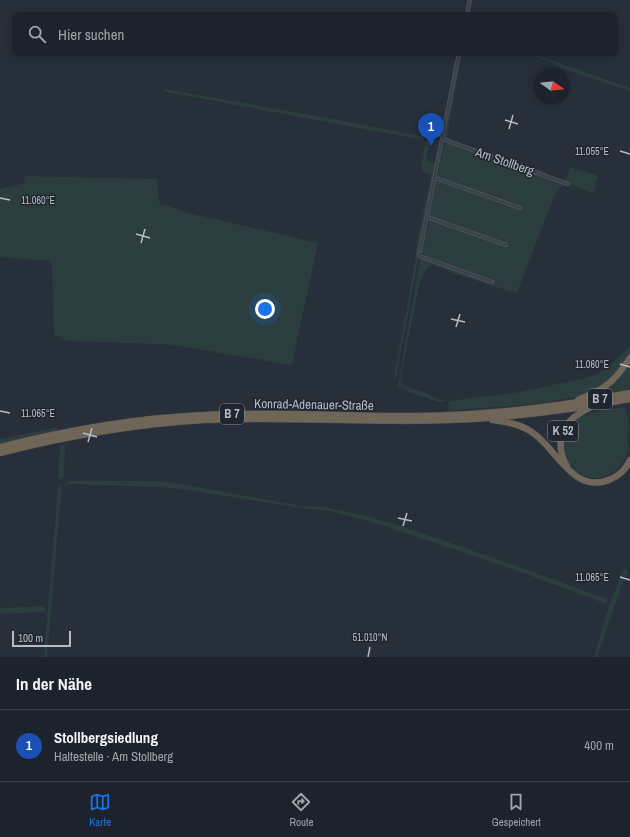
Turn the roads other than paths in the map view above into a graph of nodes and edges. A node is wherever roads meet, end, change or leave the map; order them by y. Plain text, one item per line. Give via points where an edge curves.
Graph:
1 (470, 0) edge
2 (468, 12) edge
3 (458, 56) edge
4 (442, 139) junction
5 (435, 178) junction
6 (568, 184) dead end
7 (520, 208) dead end
8 (427, 217) junction
9 (506, 245) dead end
10 (492, 282) dead end
11 (630, 358) edge
12 (630, 393) edge
13 (630, 399) edge
14 (569, 404) junction
15 (595, 405) junction
16 (482, 419) junction
17 (0, 447) edge
18 (0, 453) edge
19 (630, 460) edge
20 (570, 471) junction

1 - 2 street
3 - 4 street
4 - 5 street
4 - 6 street, Am Stollberg
5 - 7 street
5 - 8 street
8 - 9 street
8 - 10 street via 419,256
11 - 14 highway via 604,387
12 - 14 highway, Konrad-Adenauer-Straße / B 7
13 - 15 highway, Konrad-Adenauer-Straße / B 7
14 - 17 highway, Konrad-Adenauer-Straße / B 7 via 467,414 249,414 169,417 60,433
15 - 16 highway, Konrad-Adenauer-Straße / B 7
15 - 20 highway, K 52 via 572,419 563,433 561,451
16 - 18 highway, Konrad-Adenauer-Straße / B 7 via 247,419 185,422 101,431
16 - 20 highway via 510,423 532,432
19 - 20 highway via 618,475 604,482 586,481

